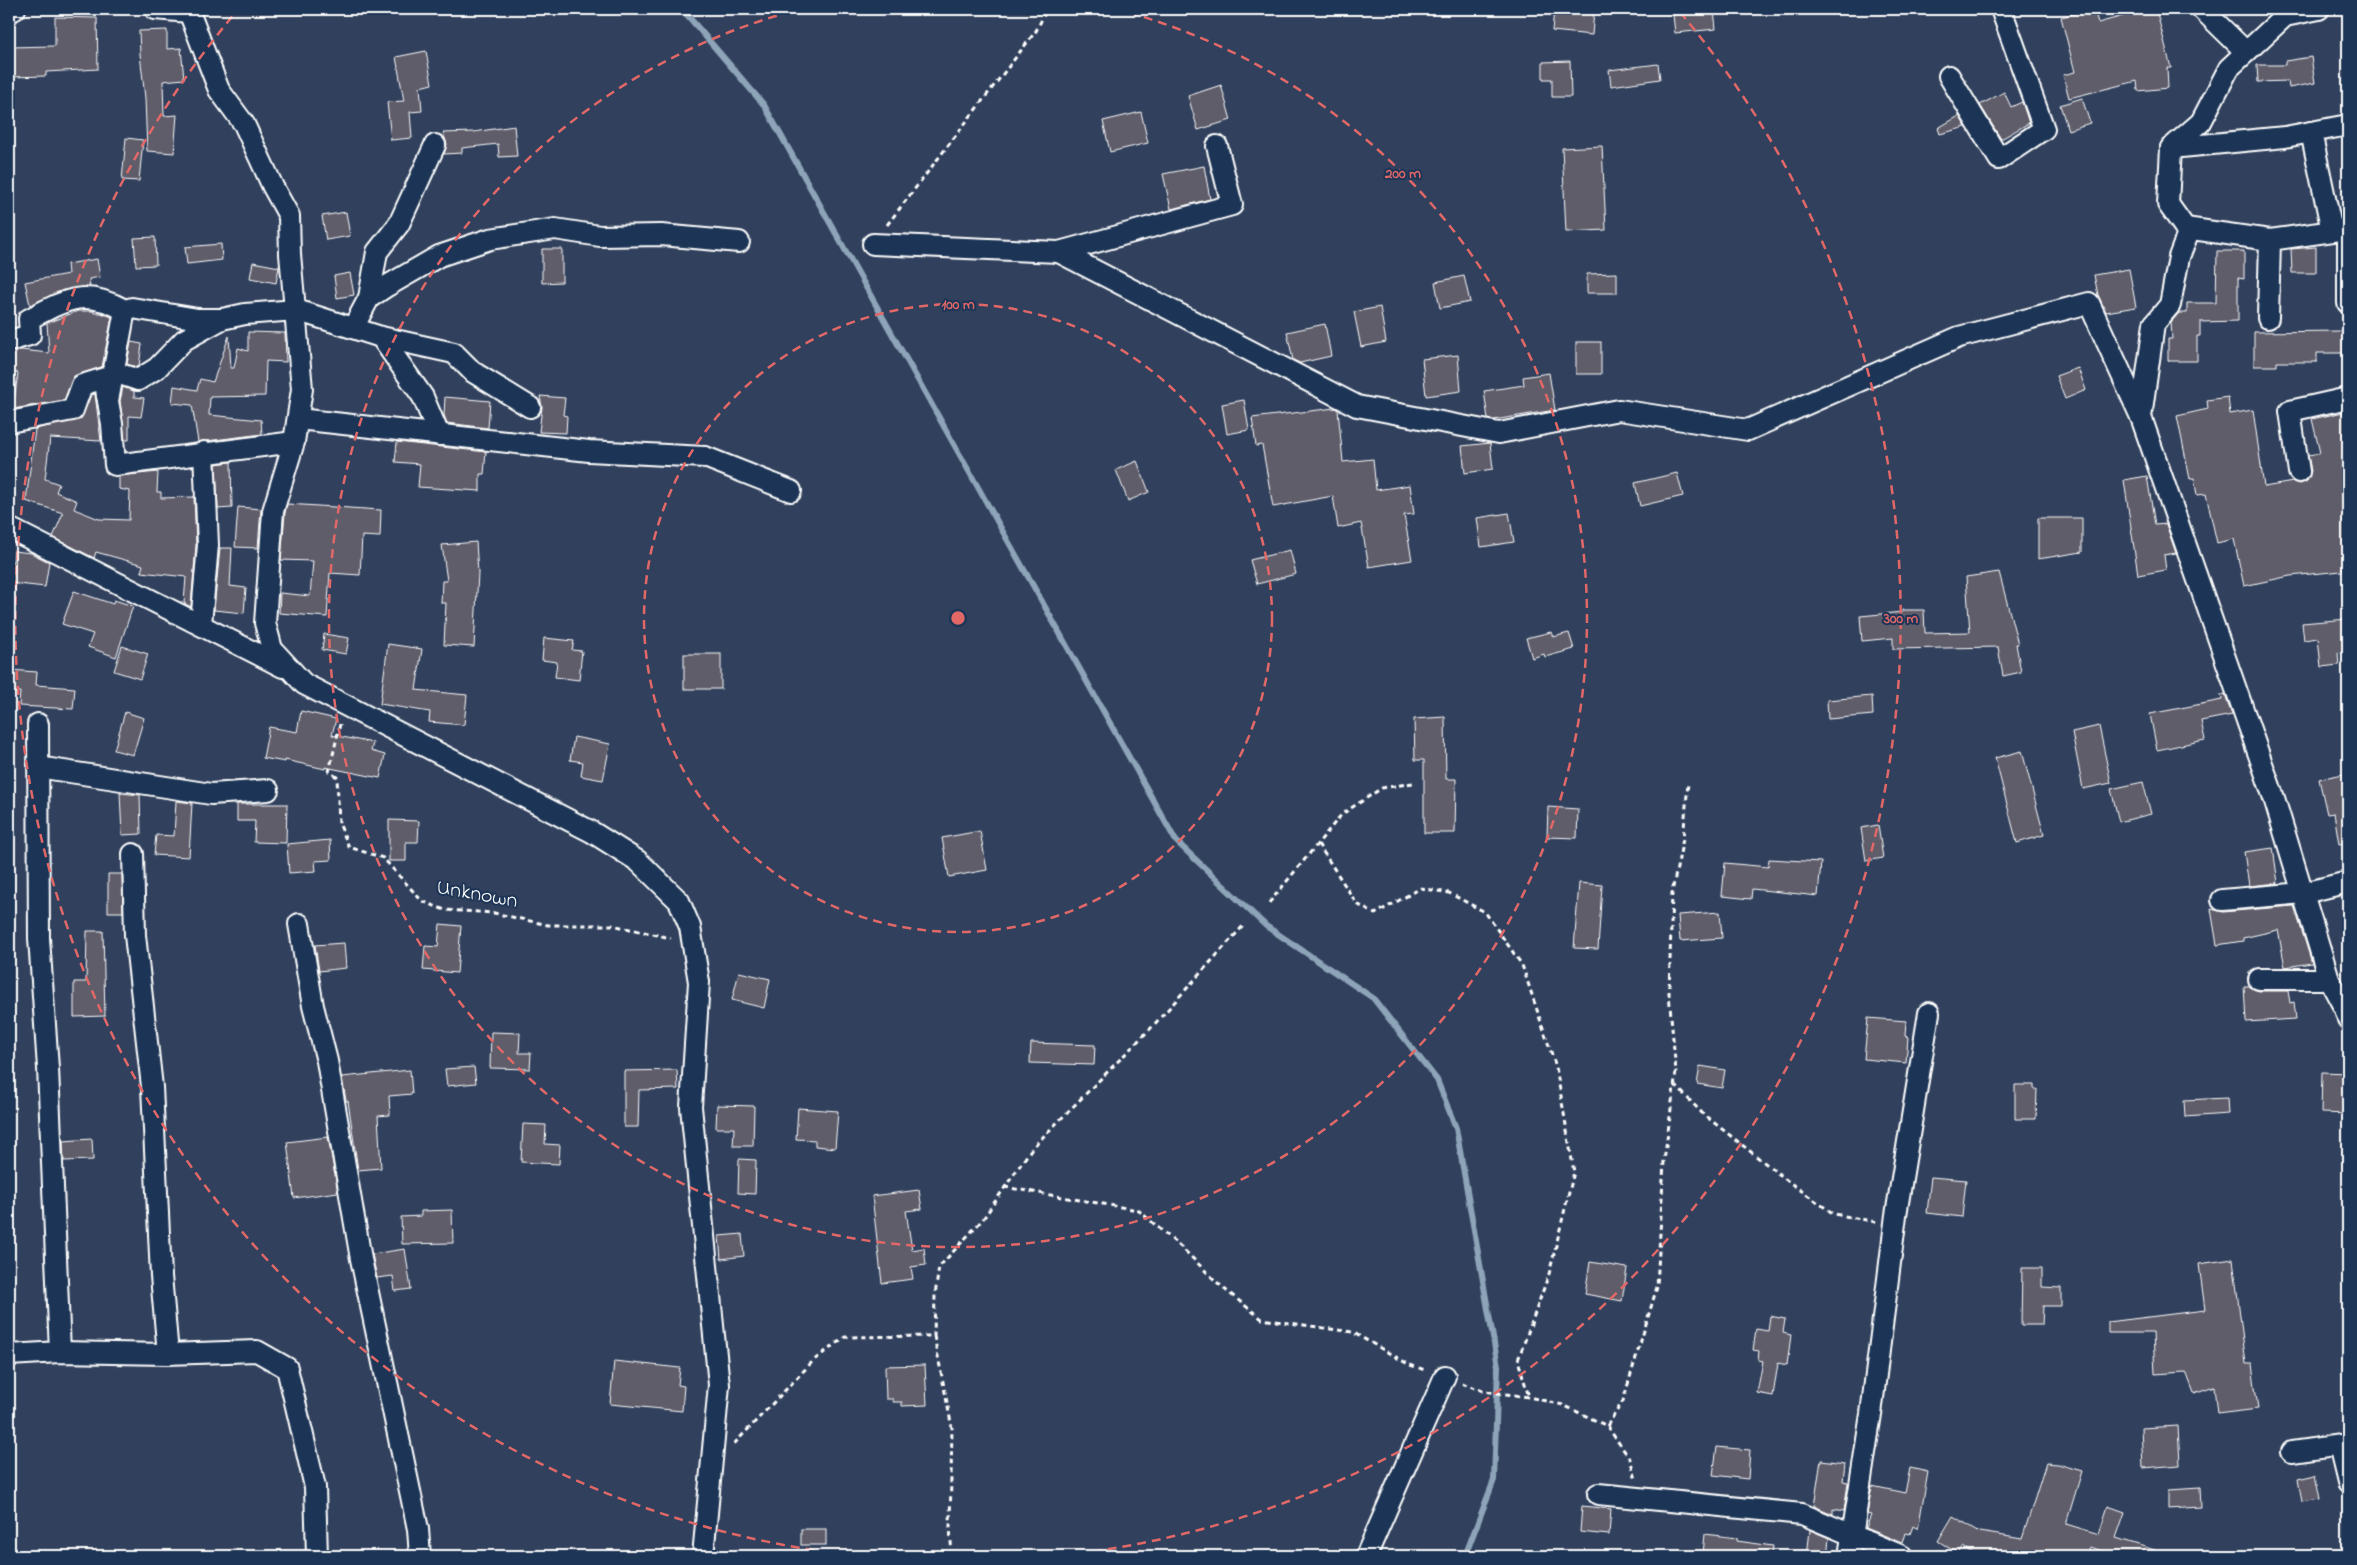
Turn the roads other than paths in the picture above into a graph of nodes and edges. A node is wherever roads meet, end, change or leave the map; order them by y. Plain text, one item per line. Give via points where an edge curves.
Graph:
1 (155, 9) edge
2 (2001, 9) edge
3 (2202, 9) edge
4 (2319, 9) edge
5 (188, 10) edge
6 (2246, 52) junction
7 (1949, 76) dead end
8 (2348, 125) edge
9 (2311, 132) junction
10 (435, 145) dead end
11 (1216, 146) dead end
12 (2171, 148) junction
13 (2185, 228) junction
14 (2342, 230) edge
15 (2270, 240) junction
16 (739, 242) dead end
17 (872, 244) road end
18 (1059, 252) junction
19 (370, 298) junction
20 (2348, 303) edge
21 (125, 310) junction
22 (296, 310) junction
23 (2268, 318) dead end
24 (222, 319) junction
25 (353, 328) junction
26 (381, 337) junction
27 (9, 341) edge
28 (114, 372) junction
29 (2348, 398) edge
30 (108, 401) junction
31 (530, 407) dead end
32 (2141, 417) junction
33 (298, 419) junction
34 (9, 422) edge
35 (439, 435) junction
36 (294, 442) junction
37 (204, 452) junction
38 (2298, 472) dead end
39 (791, 491) dead end
40 (9, 528) edge
41 (201, 624) junction
42 (289, 670) junction
43 (38, 724) dead end
44 (38, 767) junction
45 (268, 790) dead end
46 (133, 854) dead end
47 (2348, 882) edge
48 (2304, 893) junction
49 (2222, 900) dead end
50 (299, 924) dead end
51 (2260, 979) dead end
52 (2328, 979) junction
53 (2347, 1012) edge
54 (1929, 1013) dead end
55 (60, 1352) junction
56 (168, 1354) junction
57 (9, 1355) edge
58 (1445, 1376) road end
59 (2344, 1445) edge
60 (2292, 1452) dead end
61 (2348, 1483) edge
62 (1598, 1494) dead end
63 (1852, 1537) junction
64 (317, 1556) edge
65 (420, 1556) edge
66 (703, 1556) edge
67 (1366, 1556) edge
68 (1849, 1556) edge
69 (1902, 1556) edge

1 - 5 street
2 - 7 street via 2044,129 1999,159
3 - 6 street
4 - 6 street via 2285,16
5 - 22 street via 219,90 244,124 289,216
6 - 12 street via 2228,68 2201,122
8 - 9 street
9 - 12 street
9 - 14 street
10 - 19 street via 399,224 377,252
11 - 18 street via 1232,205
12 - 13 street via 2168,204
13 - 15 street
13 - 32 street via 2187,236 2170,305 2154,324
14 - 15 street
14 - 20 street
15 - 23 street
16 - 19 street via 661,235 600,236 555,229 490,239 439,256
17 - 18 street
18 - 32 street via 1358,406 1498,433 1619,410 1748,430 1958,337 2089,303
19 - 25 street
21 - 24 street via 132,308 198,319
21 - 27 street via 108,301 84,297 61,302 30,318 30,335
21 - 28 street
22 - 24 street
22 - 25 street
22 - 33 street via 302,389
24 - 28 street via 184,340 157,368 138,380
25 - 26 street
26 - 31 street via 454,353 473,372
26 - 35 street via 422,397
28 - 30 street
29 - 38 street via 2290,411
30 - 34 street via 104,378 82,385 74,410
30 - 37 street via 115,465
32 - 48 street
33 - 35 street
33 - 36 street
35 - 39 street via 589,451 704,457
36 - 37 street
36 - 42 street via 273,511 265,623 272,649
37 - 41 street via 208,545
40 - 41 street
41 - 42 street
42 - 66 street via 304,684 592,832 638,861 679,901 690,926 699,982 691,1107 719,1385
43 - 44 street
44 - 45 street via 211,794
44 - 55 street via 39,938
46 - 56 street via 135,935 152,1088
47 - 48 street
48 - 49 street
48 - 52 street
50 - 65 street via 313,1006 328,1061 362,1259 418,1529
51 - 52 street
52 - 53 street
54 - 63 street via 1895,1225
55 - 56 street
55 - 57 street
56 - 64 street via 257,1351 287,1368 315,1487
58 - 67 street
59 - 60 street
59 - 61 street
62 - 63 street via 1802,1514
63 - 68 street
63 - 69 street

